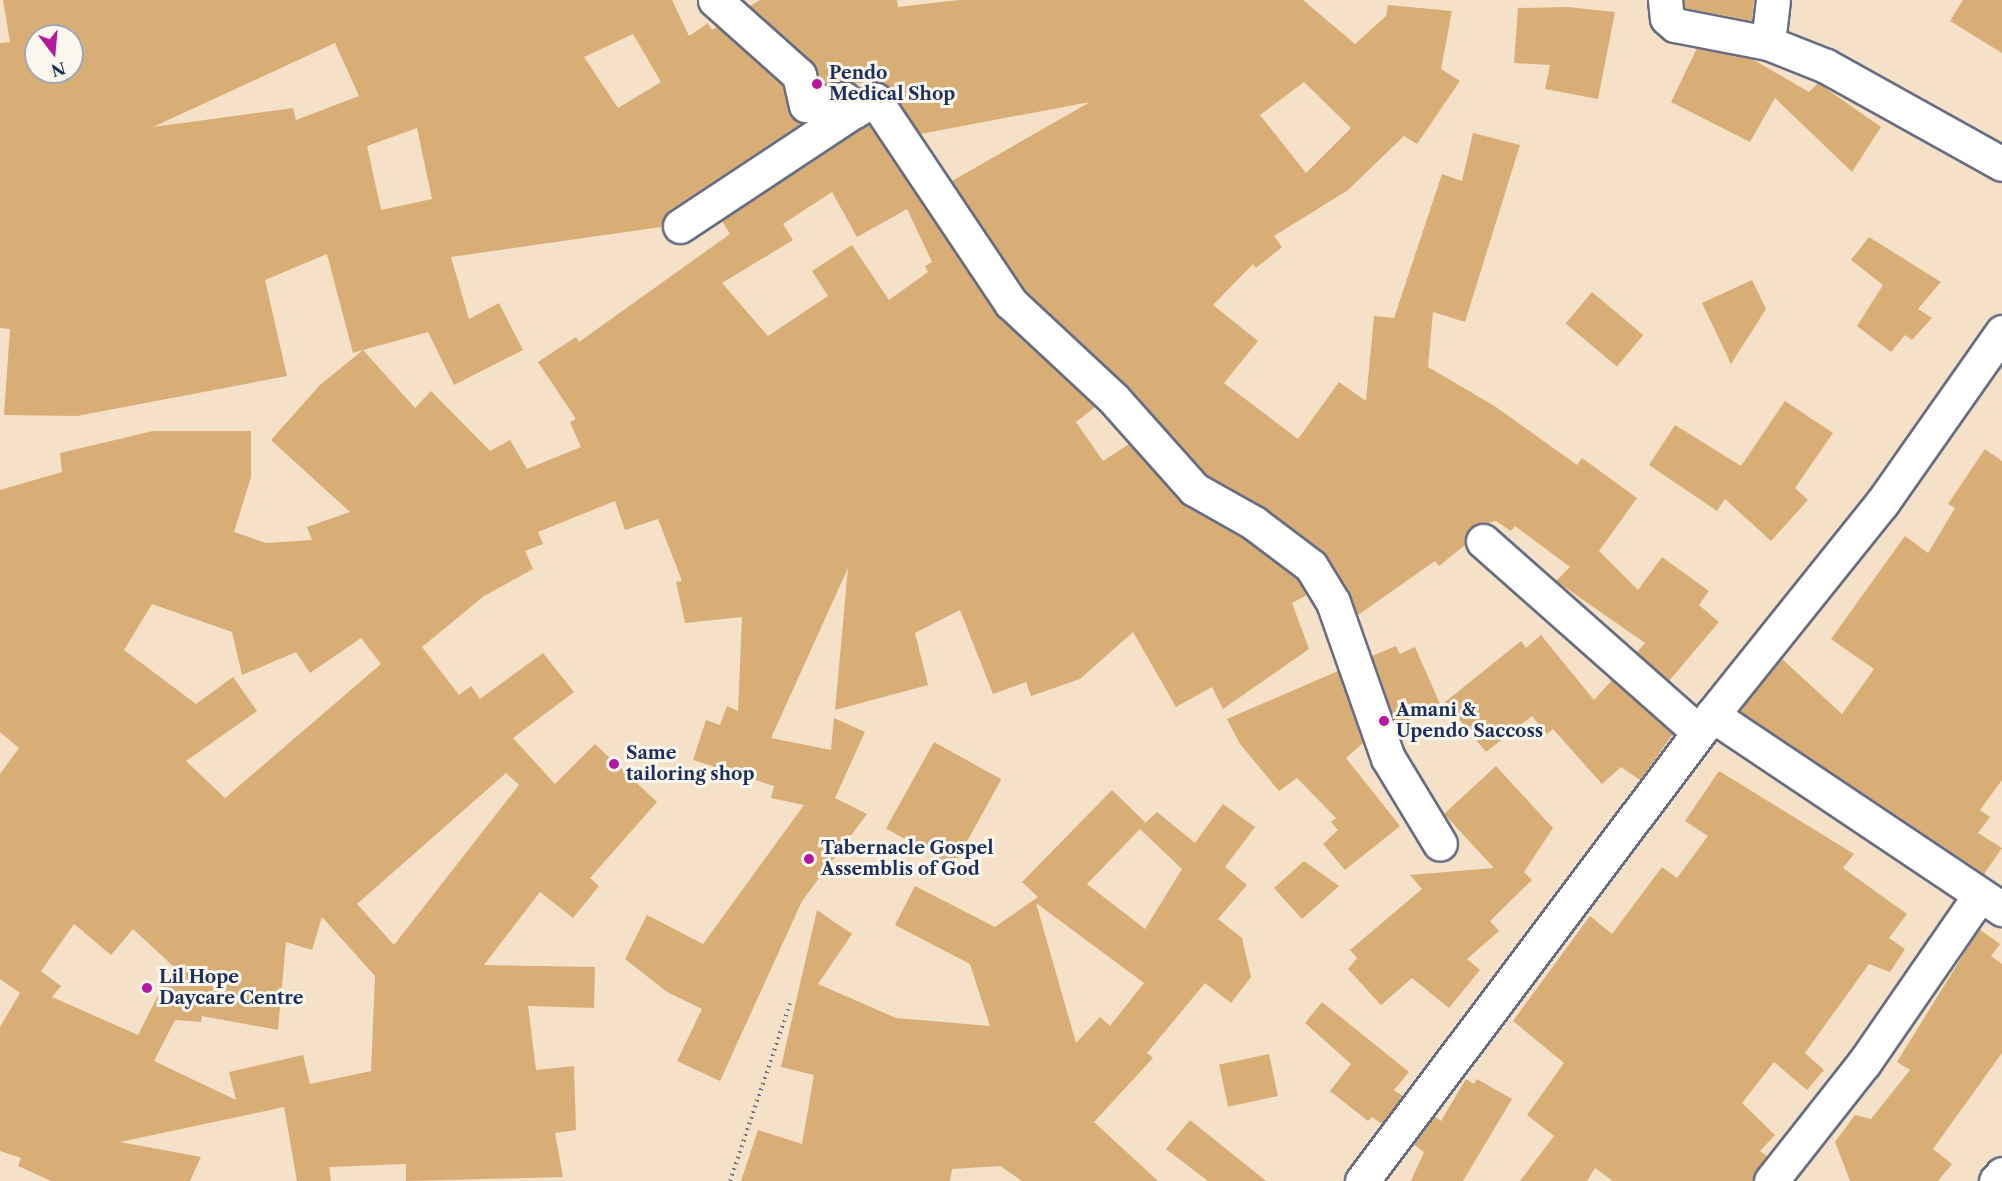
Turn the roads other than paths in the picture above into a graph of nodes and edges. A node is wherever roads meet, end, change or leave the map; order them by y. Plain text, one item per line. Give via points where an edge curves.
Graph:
1 (715, 0) edge
2 (1665, 0) edge
3 (1773, 0) edge
4 (1768, 43) junction
5 (854, 111) junction
6 (2002, 164) edge
7 (680, 226) dead end
8 (2002, 332) edge
9 (1482, 541) dead end
10 (1706, 723) junction
11 (1440, 844) dead end
12 (1996, 905) edge
13 (2002, 1174) edge
14 (1362, 1181) edge
15 (1771, 1181) edge
16 (1996, 1181) edge

1 - 5 street via 800,75 806,105 844,99
2 - 4 street via 1667,18 1675,25
3 - 4 street
4 - 6 street via 1826,66
5 - 7 street
5 - 11 street via 875,100 1011,303 1113,398 1194,489 1254,523 1311,566 1333,602 1388,758
8 - 10 street via 1882,503
9 - 10 street
10 - 12 street
10 - 14 street
12 - 15 street
13 - 16 street

